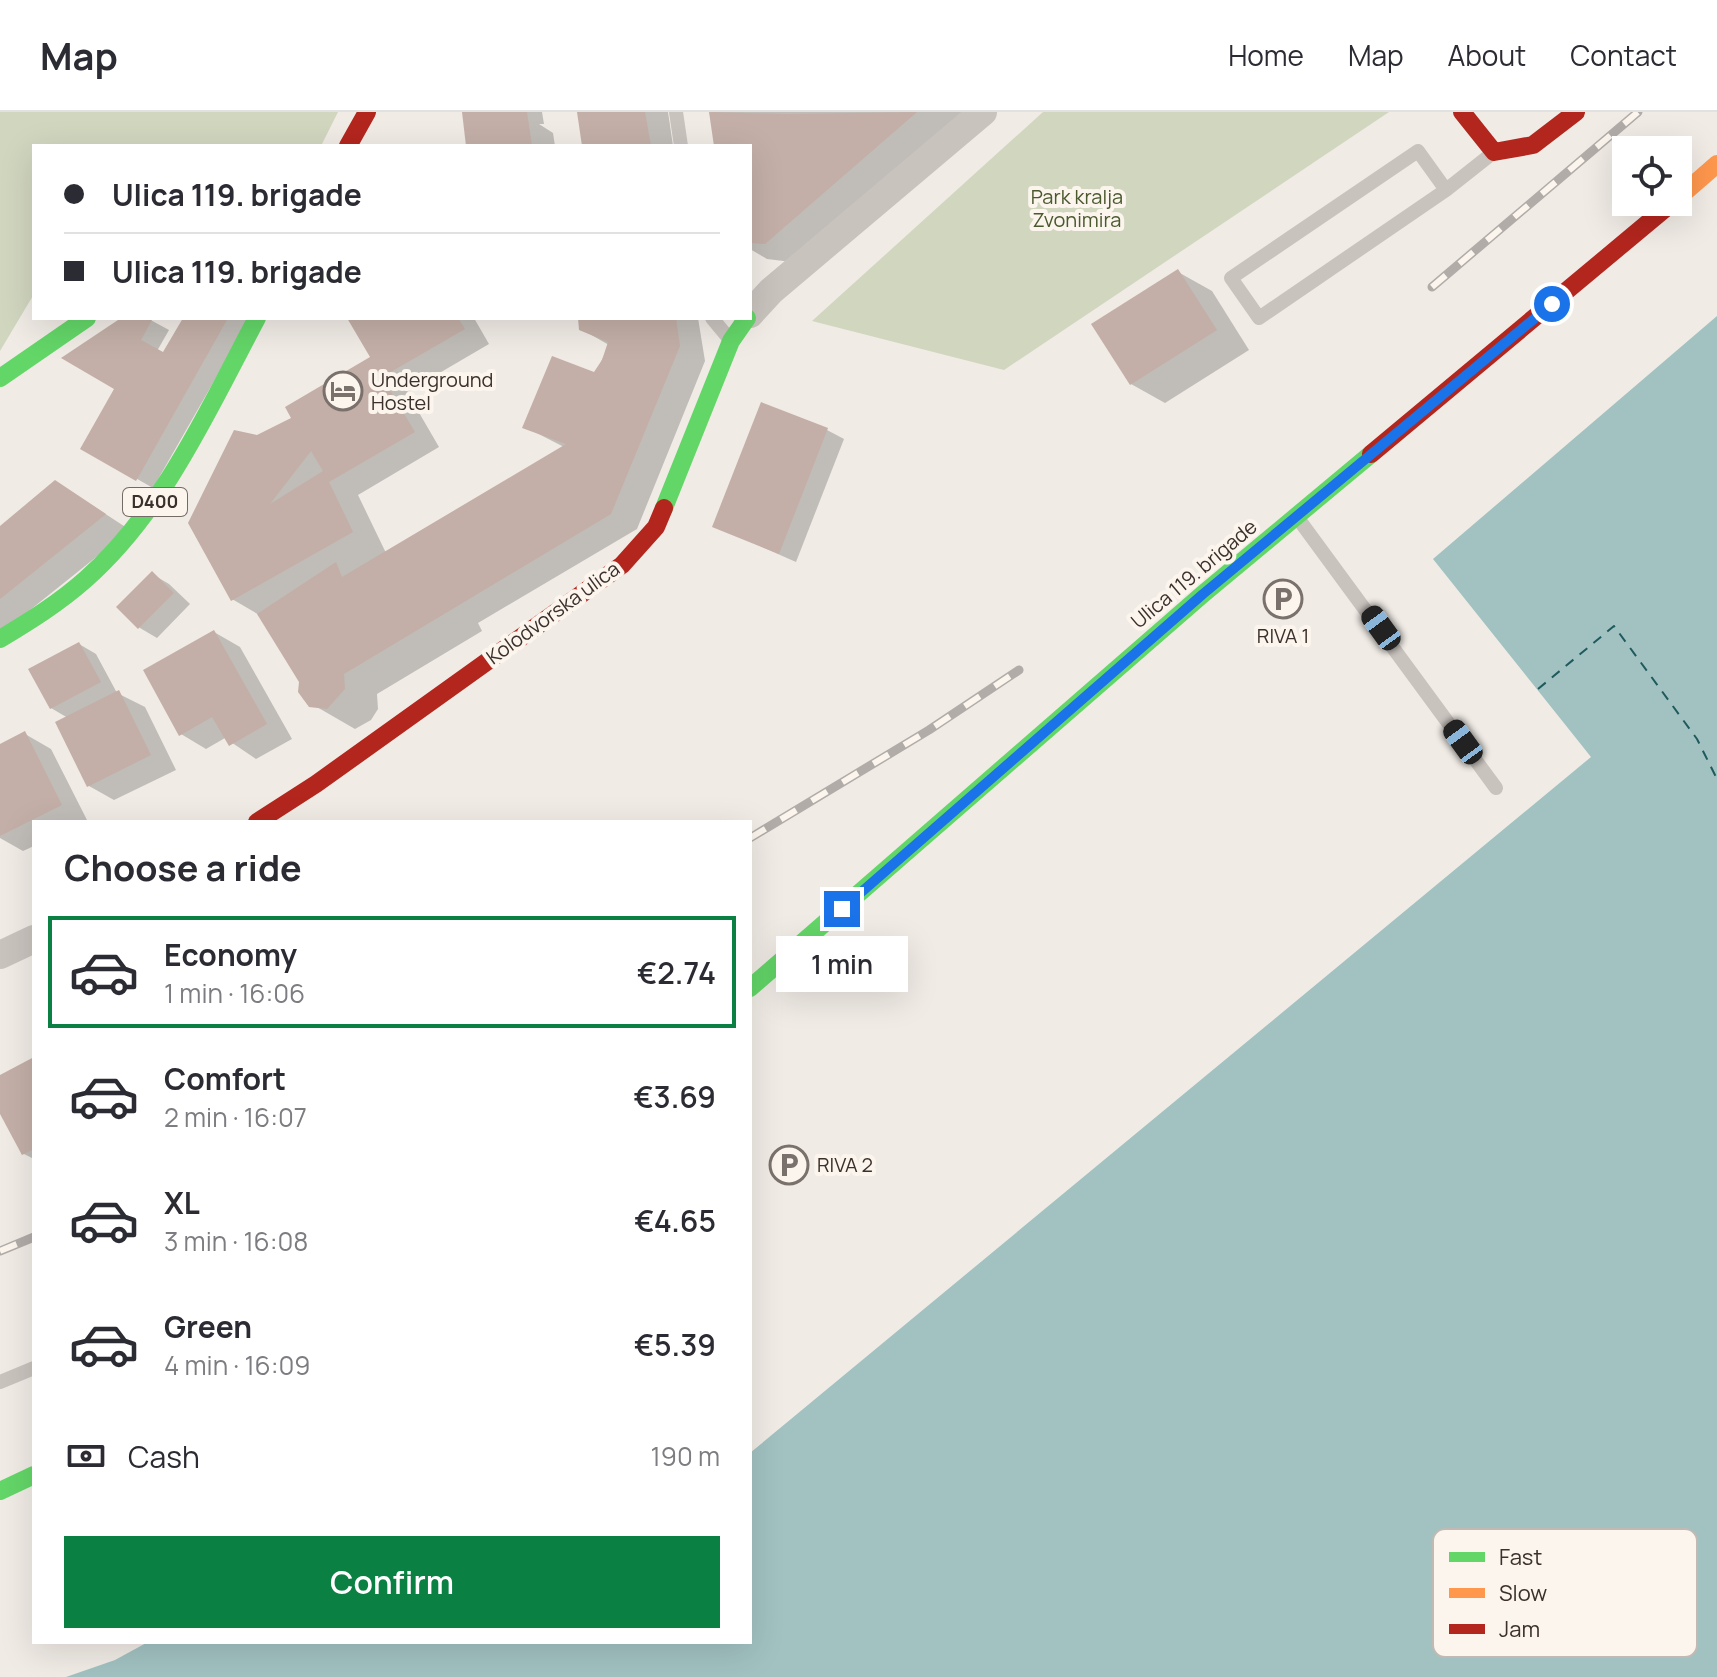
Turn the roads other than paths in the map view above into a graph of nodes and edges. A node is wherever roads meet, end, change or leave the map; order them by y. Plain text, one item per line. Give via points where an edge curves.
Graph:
1 (367, 112) edge
2 (676, 112) edge
3 (983, 112) edge
4 (1462, 112) edge
5 (1576, 112) edge
6 (349, 144) edge
7 (681, 144) edge
8 (1494, 152) junction
9 (1717, 164) edge
10 (1692, 186) edge
11 (1446, 190) junction
12 (1656, 216) edge
13 (752, 312) edge
14 (84, 320) edge
15 (256, 320) edge
16 (714, 320) edge
17 (745, 320) edge
18 (731, 341) junction
19 (0, 378) edge
20 (1296, 516) junction
21 (0, 639) edge
22 (1496, 788) dead end
23 (260, 820) edge
24 (32, 940) edge
25 (0, 955) edge
26 (752, 986) edge
27 (32, 1369) edge
28 (0, 1382) edge
29 (32, 1476) edge
30 (0, 1491) edge

1 - 6 main road
2 - 7 lane
3 - 13 street, Kolodvorska ulica
4 - 8 main road
5 - 8 main road via 1533,145
8 - 11 lane
9 - 10 main road
11 - 11 lane via 1259,318 1231,278 1418,151
12 - 20 main road, Ulica 119. brigade
14 - 19 main road
15 - 21 main road, D400 via 143,521 87,580 32,623
16 - 18 lane
17 - 18 main road, Kolodvorska ulica
18 - 23 main road, Kolodvorska ulica via 656,527 622,565
20 - 22 lane
20 - 26 main road, Ulica 119. brigade
24 - 25 street
27 - 28 lane
29 - 30 main road

